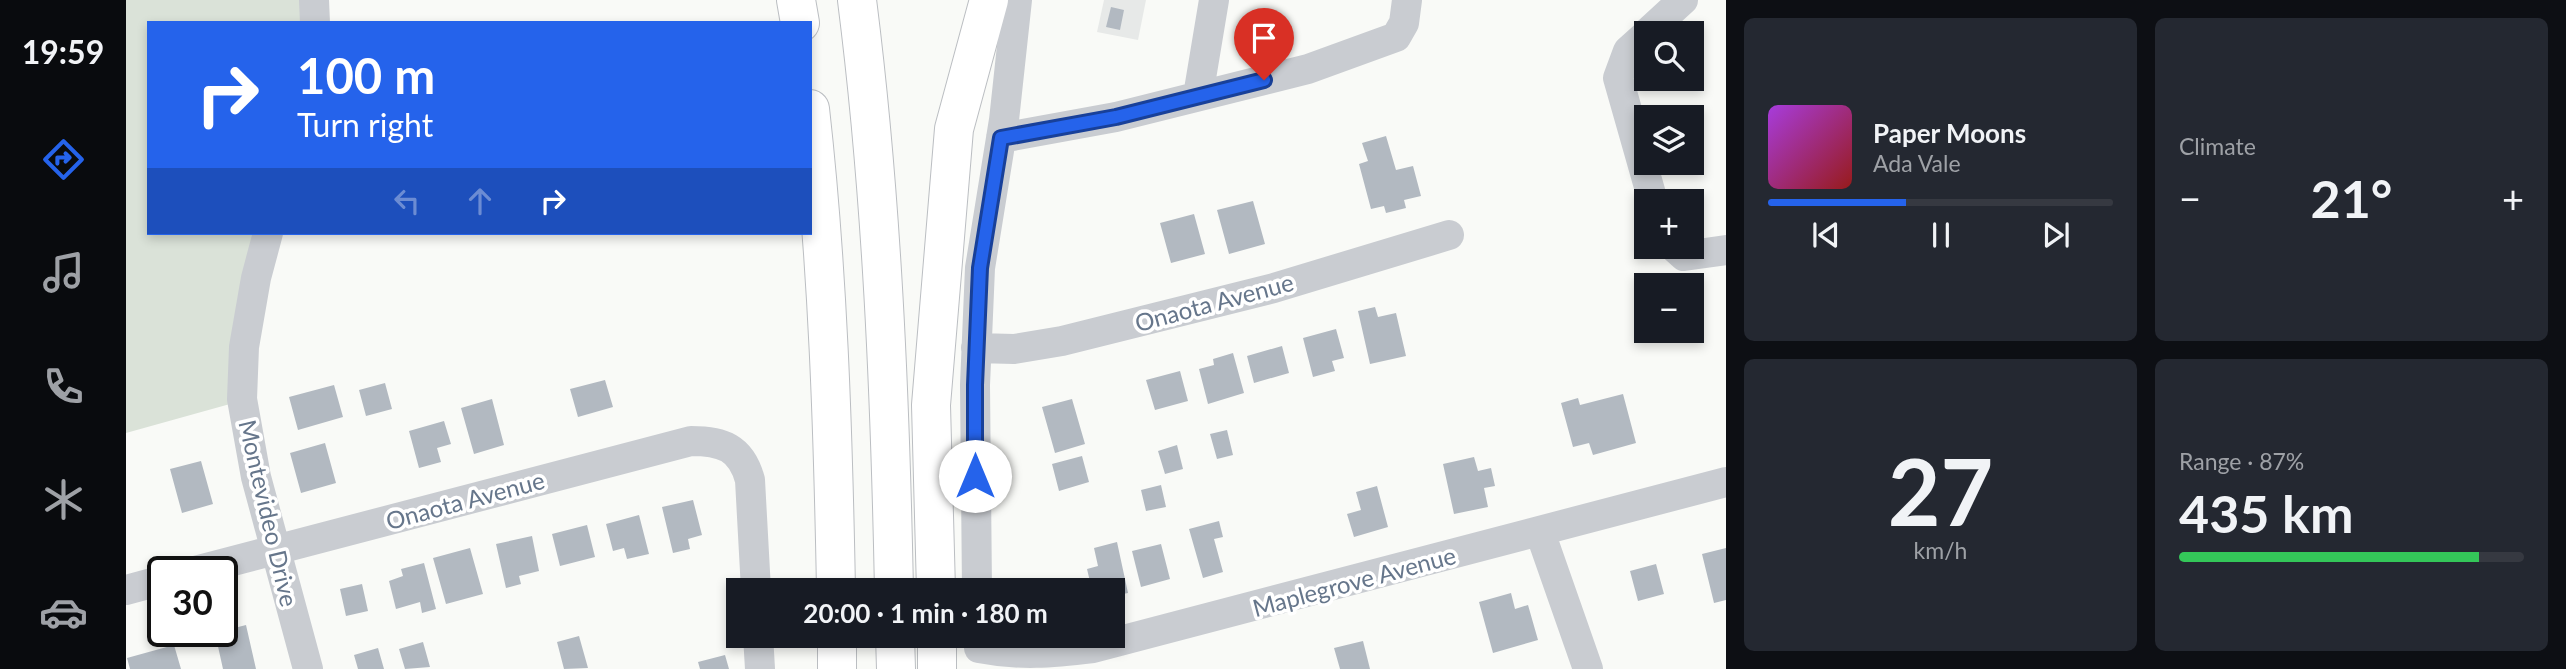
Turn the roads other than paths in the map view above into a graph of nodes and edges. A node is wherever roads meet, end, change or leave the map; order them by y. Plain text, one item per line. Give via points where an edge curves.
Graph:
1 (314, 0) edge
2 (796, 0) edge
3 (857, 0) edge
4 (989, 0) edge
5 (1017, 0) edge
6 (1214, 0) edge
7 (1407, 0) edge
8 (1682, 0) edge
9 (315, 21) edge
10 (800, 21) edge
11 (1660, 21) edge
12 (1634, 45) edge
13 (1198, 96) junction
14 (812, 127) edge
15 (1002, 129) junction
16 (1650, 189) edge
17 (267, 235) edge
18 (1449, 235) dead end
19 (1726, 250) edge
20 (1704, 253) edge
21 (976, 348) junction
22 (1726, 482) edge
23 (1541, 532) junction
24 (275, 549) junction
25 (238, 559) edge
26 (755, 578) edge
27 (836, 578) edge
28 (894, 578) edge
29 (936, 578) edge
30 (977, 578) edge
31 (147, 584) edge
32 (126, 590) edge
33 (759, 648) edge
34 (837, 648) edge
35 (895, 648) edge
36 (937, 648) edge
37 (979, 651) edge
38 (307, 669) edge
39 (760, 669) edge
40 (837, 669) edge
41 (896, 669) edge
42 (937, 669) edge
43 (1587, 669) edge

1 - 9 street
2 - 10 highway
3 - 28 highway via 882,254
4 - 29 highway via 954,129 931,405
5 - 15 street
6 - 13 street
7 - 13 street via 1404,23 1396,37 1308,69
8 - 11 street
12 - 16 street via 1618,78
13 - 15 street via 1116,117
14 - 27 highway via 832,416
15 - 21 street via 980,268
17 - 24 street, Montevideo Drive via 244,347 242,399
18 - 21 street, Onaota Avenue via 1274,288 1062,341 1014,349
19 - 20 street
21 - 30 street
22 - 23 street, Maplegrove Avenue
23 - 37 street, Maplegrove Avenue via 1093,648 1040,654
23 - 43 street
24 - 25 street, Onaota Avenue
24 - 26 street, Onaota Avenue via 691,441 710,441 746,464 751,480
24 - 38 street, Montevideo Drive
31 - 32 street
33 - 39 street
34 - 40 highway
35 - 41 highway
36 - 42 highway

